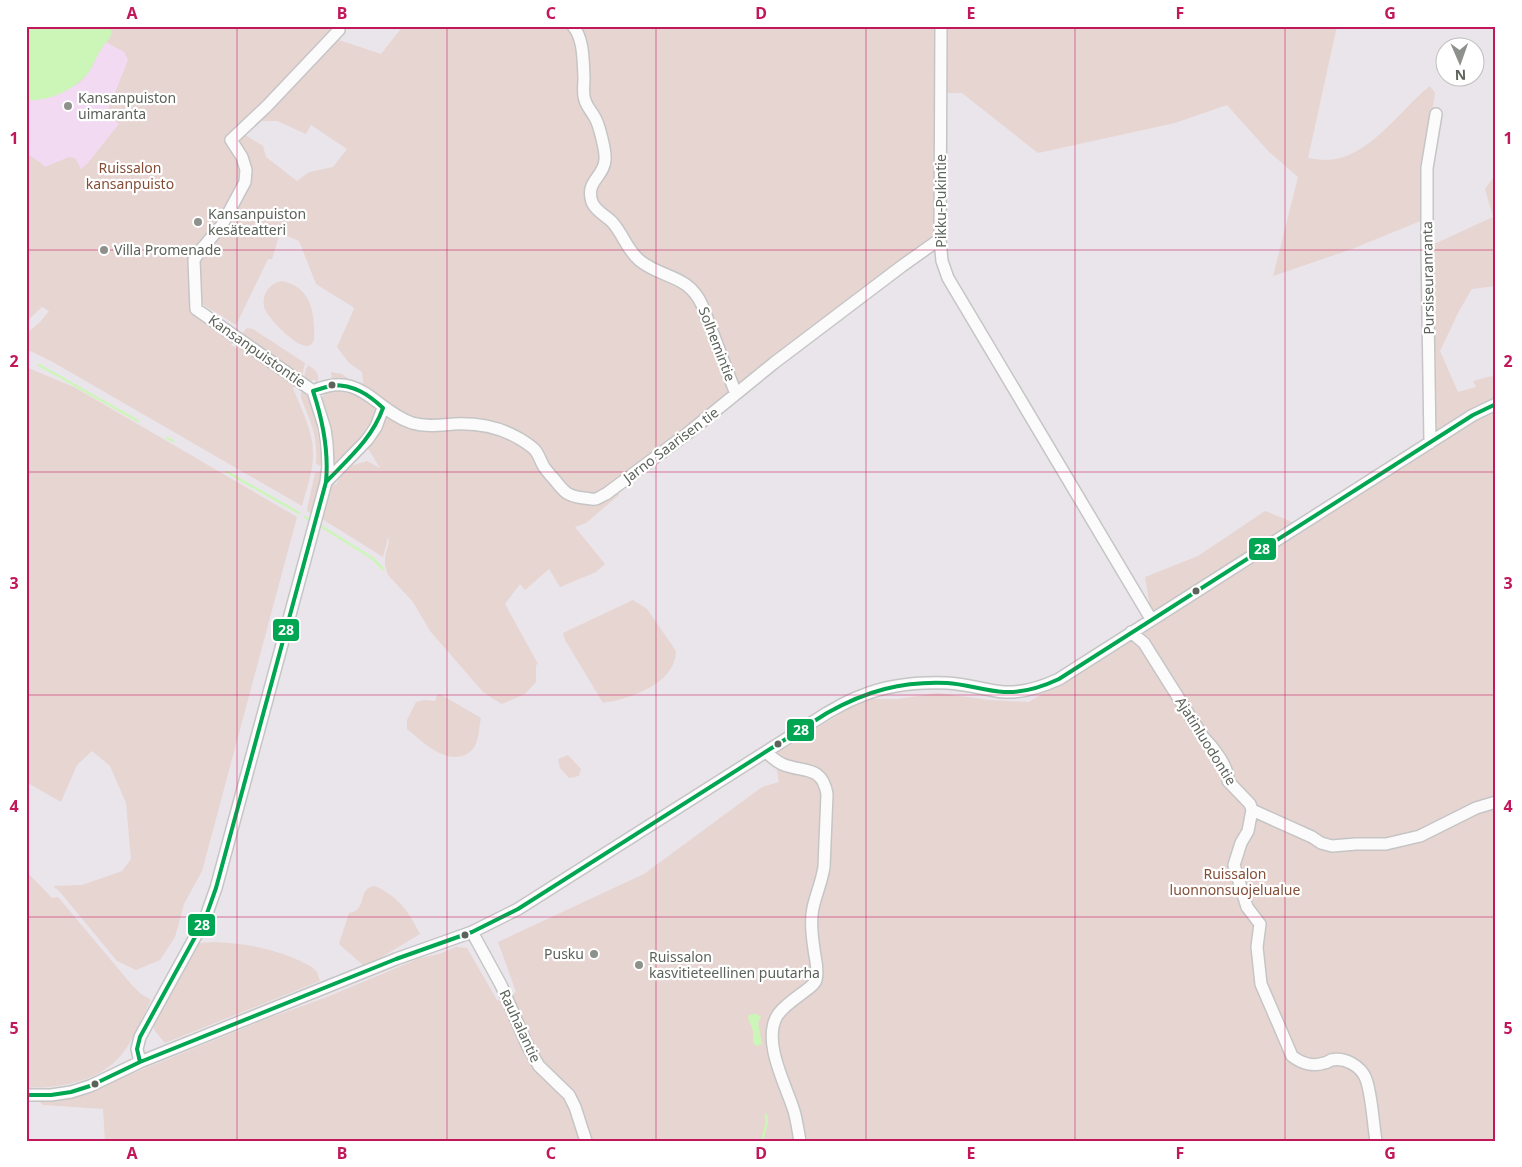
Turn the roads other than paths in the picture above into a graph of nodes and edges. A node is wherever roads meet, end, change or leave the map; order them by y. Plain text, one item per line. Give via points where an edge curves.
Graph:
1 (573, 26) edge
2 (941, 26) edge
3 (339, 30) dead end
4 (1436, 114) dead end
5 (940, 239) junction
6 (313, 390) junction
7 (736, 394) junction
8 (1496, 404) edge
9 (383, 408) junction
10 (1430, 443) junction
11 (326, 482) junction
12 (1151, 620) junction
13 (1131, 632) junction
14 (767, 752) junction
15 (1496, 802) edge
16 (1252, 810) junction
17 (472, 932) junction
18 (140, 1062) junction
19 (26, 1096) edge
20 (586, 1141) edge
21 (800, 1141) edge
22 (1376, 1141) edge

1 - 7 street, Solhemintie via 581,43 583,96 586,106 596,118 605,160 590,188 594,206 614,224 640,261 685,283 697,294
2 - 5 street, Pikku-Pukintie
3 - 6 street, Kansanpuistontie via 231,140 242,157 245,182 222,226 194,260 196,309
4 - 10 street, Pursiseuranranta via 1427,168
5 - 7 street, Jarno Saarisen tie
5 - 12 street, Pikku-Pukintie via 948,278
6 - 9 street, Jarno Saarisen tie via 346,386 364,392
6 - 11 street, Kansanpuistontie via 325,429
7 - 9 street, Jarno Saarisen tie via 688,433 595,499 564,492 536,451 505,431 467,424 421,425
8 - 10 street
9 - 11 street via 367,440
10 - 12 street
11 - 18 street, Kansanpuistontie via 216,888 205,919 140,1037 137,1049
12 - 13 street
13 - 14 street via 1059,679 1025,691 1004,692 966,684 931,683 895,686 861,695
13 - 16 street, Ajatinluodontie via 1144,643 1203,737 1213,746 1228,781
14 - 17 street via 518,910
14 - 21 street via 781,764 815,773 822,780 827,794 823,877 813,908 812,923 817,978 810,988 785,1006 774,1023 773,1031 776,1064 794,1111
15 - 16 street, Ajatinluodontie via 1476,808 1420,836 1386,844 1332,846
16 - 22 street via 1248,831 1234,865 1247,907 1260,924 1257,947 1261,984 1292,1056 1312,1064 1348,1061 1365,1077
17 - 18 street via 396,959
17 - 20 street, Rauhalantie via 539,1066 570,1097
18 - 19 street via 70,1092

